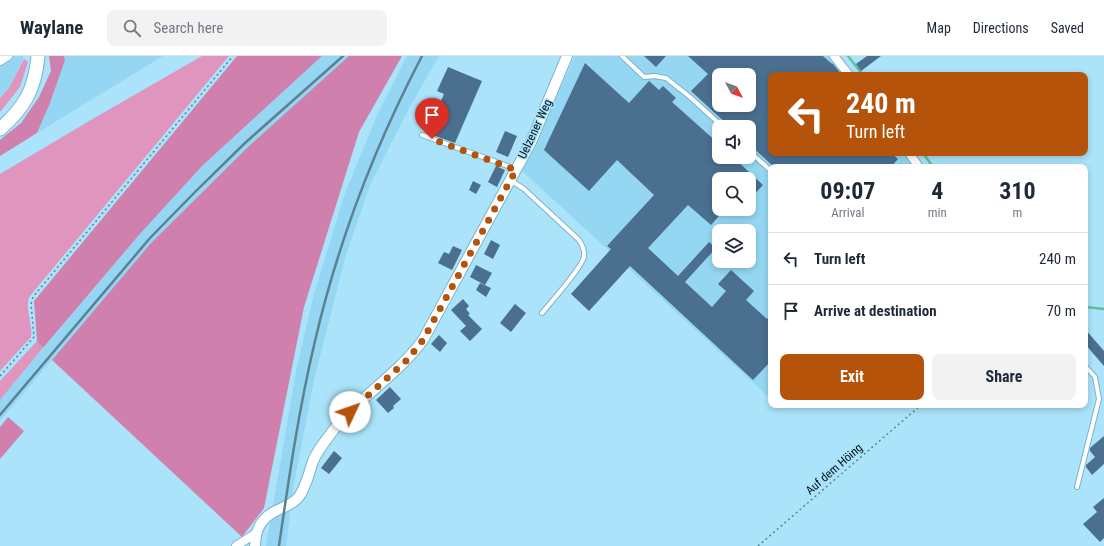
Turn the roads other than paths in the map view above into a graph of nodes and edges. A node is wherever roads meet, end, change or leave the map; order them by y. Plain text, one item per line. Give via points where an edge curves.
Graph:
1 (8, 56) edge
2 (38, 56) edge
3 (567, 56) edge
4 (622, 56) edge
5 (834, 56) edge
6 (0, 61) edge
7 (847, 72) edge
8 (715, 120) edge
9 (0, 129) edge
10 (422, 135) dead end
11 (756, 157) edge
12 (768, 168) edge
13 (516, 170) junction
14 (510, 180) junction
15 (542, 313) dead end
16 (1088, 369) edge
17 (1077, 487) dead end
18 (255, 534) junction
19 (236, 546) edge
20 (255, 546) edge

1 - 6 street
2 - 9 main road via 30,92 12,119
3 - 13 street, Uelzener Weg via 531,142
4 - 8 lane via 644,77 666,78
5 - 7 street
10 - 13 lane
11 - 12 lane
13 - 14 street, Uelzener Weg
14 - 15 lane via 524,189 578,239 584,252 582,262 576,271
14 - 18 street, Uelzener Weg via 423,340 407,360 337,427 318,452 300,495 292,503 264,520
16 - 17 lane via 1095,377 1099,398
18 - 19 street
18 - 20 street

